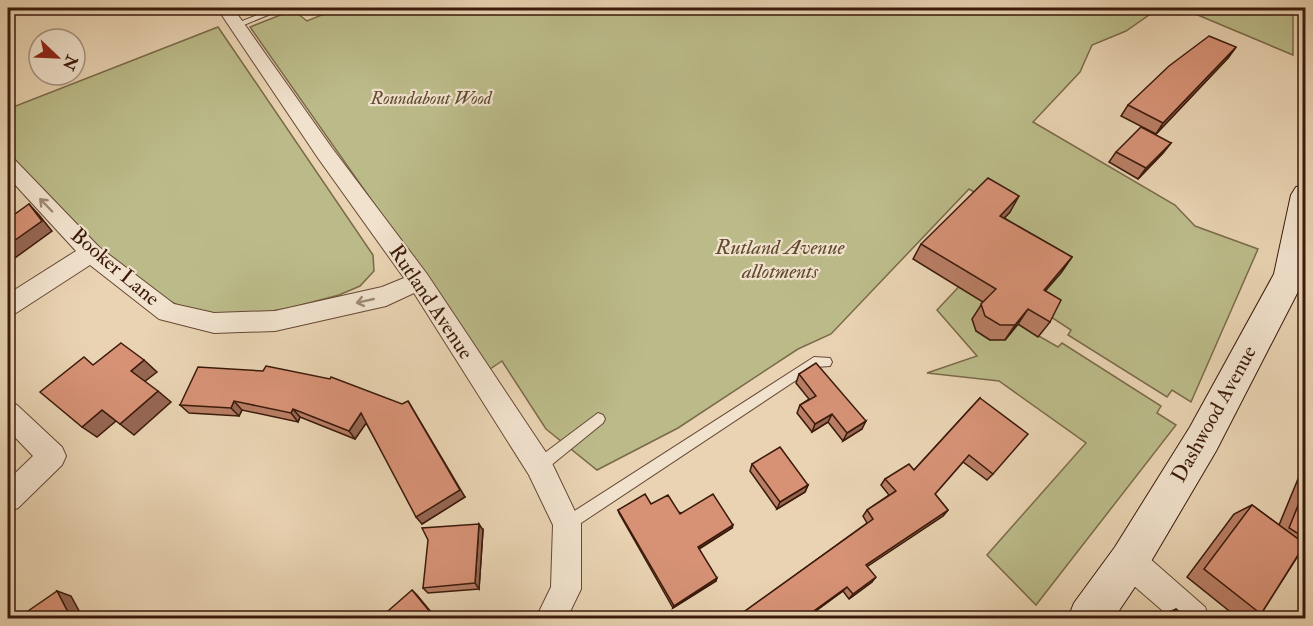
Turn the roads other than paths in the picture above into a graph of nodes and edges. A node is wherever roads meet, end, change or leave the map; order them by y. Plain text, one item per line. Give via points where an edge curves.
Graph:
1 (281, 8) edge
2 (230, 16) edge
3 (8, 165) edge
4 (1305, 195) edge
5 (92, 253) junction
6 (1298, 278) edge
7 (419, 281) junction
8 (8, 306) edge
9 (826, 362) dead end
10 (8, 413) edge
11 (598, 419) dead end
12 (539, 466) junction
13 (8, 498) edge
14 (567, 525) junction
15 (1128, 561) junction
16 (551, 618) edge
17 (1089, 618) edge
18 (1194, 618) edge

1 - 2 lane
2 - 7 street, Rutland Avenue
5 -> 3 street, Booker Lane
4 - 6 street, Dashwood Avenue
7 -> 5 street, Booker Lane via 386,296 275,321 214,323 167,312
5 - 8 street
6 - 15 street, Dashwood Avenue
7 - 12 street, Rutland Avenue
9 - 14 lane via 814,362
10 - 13 street via 52,456
11 - 12 lane
12 - 14 street, Rutland Avenue
14 - 16 street, Rutland Avenue via 566,589
15 - 17 street, Dashwood Avenue
15 - 18 street

